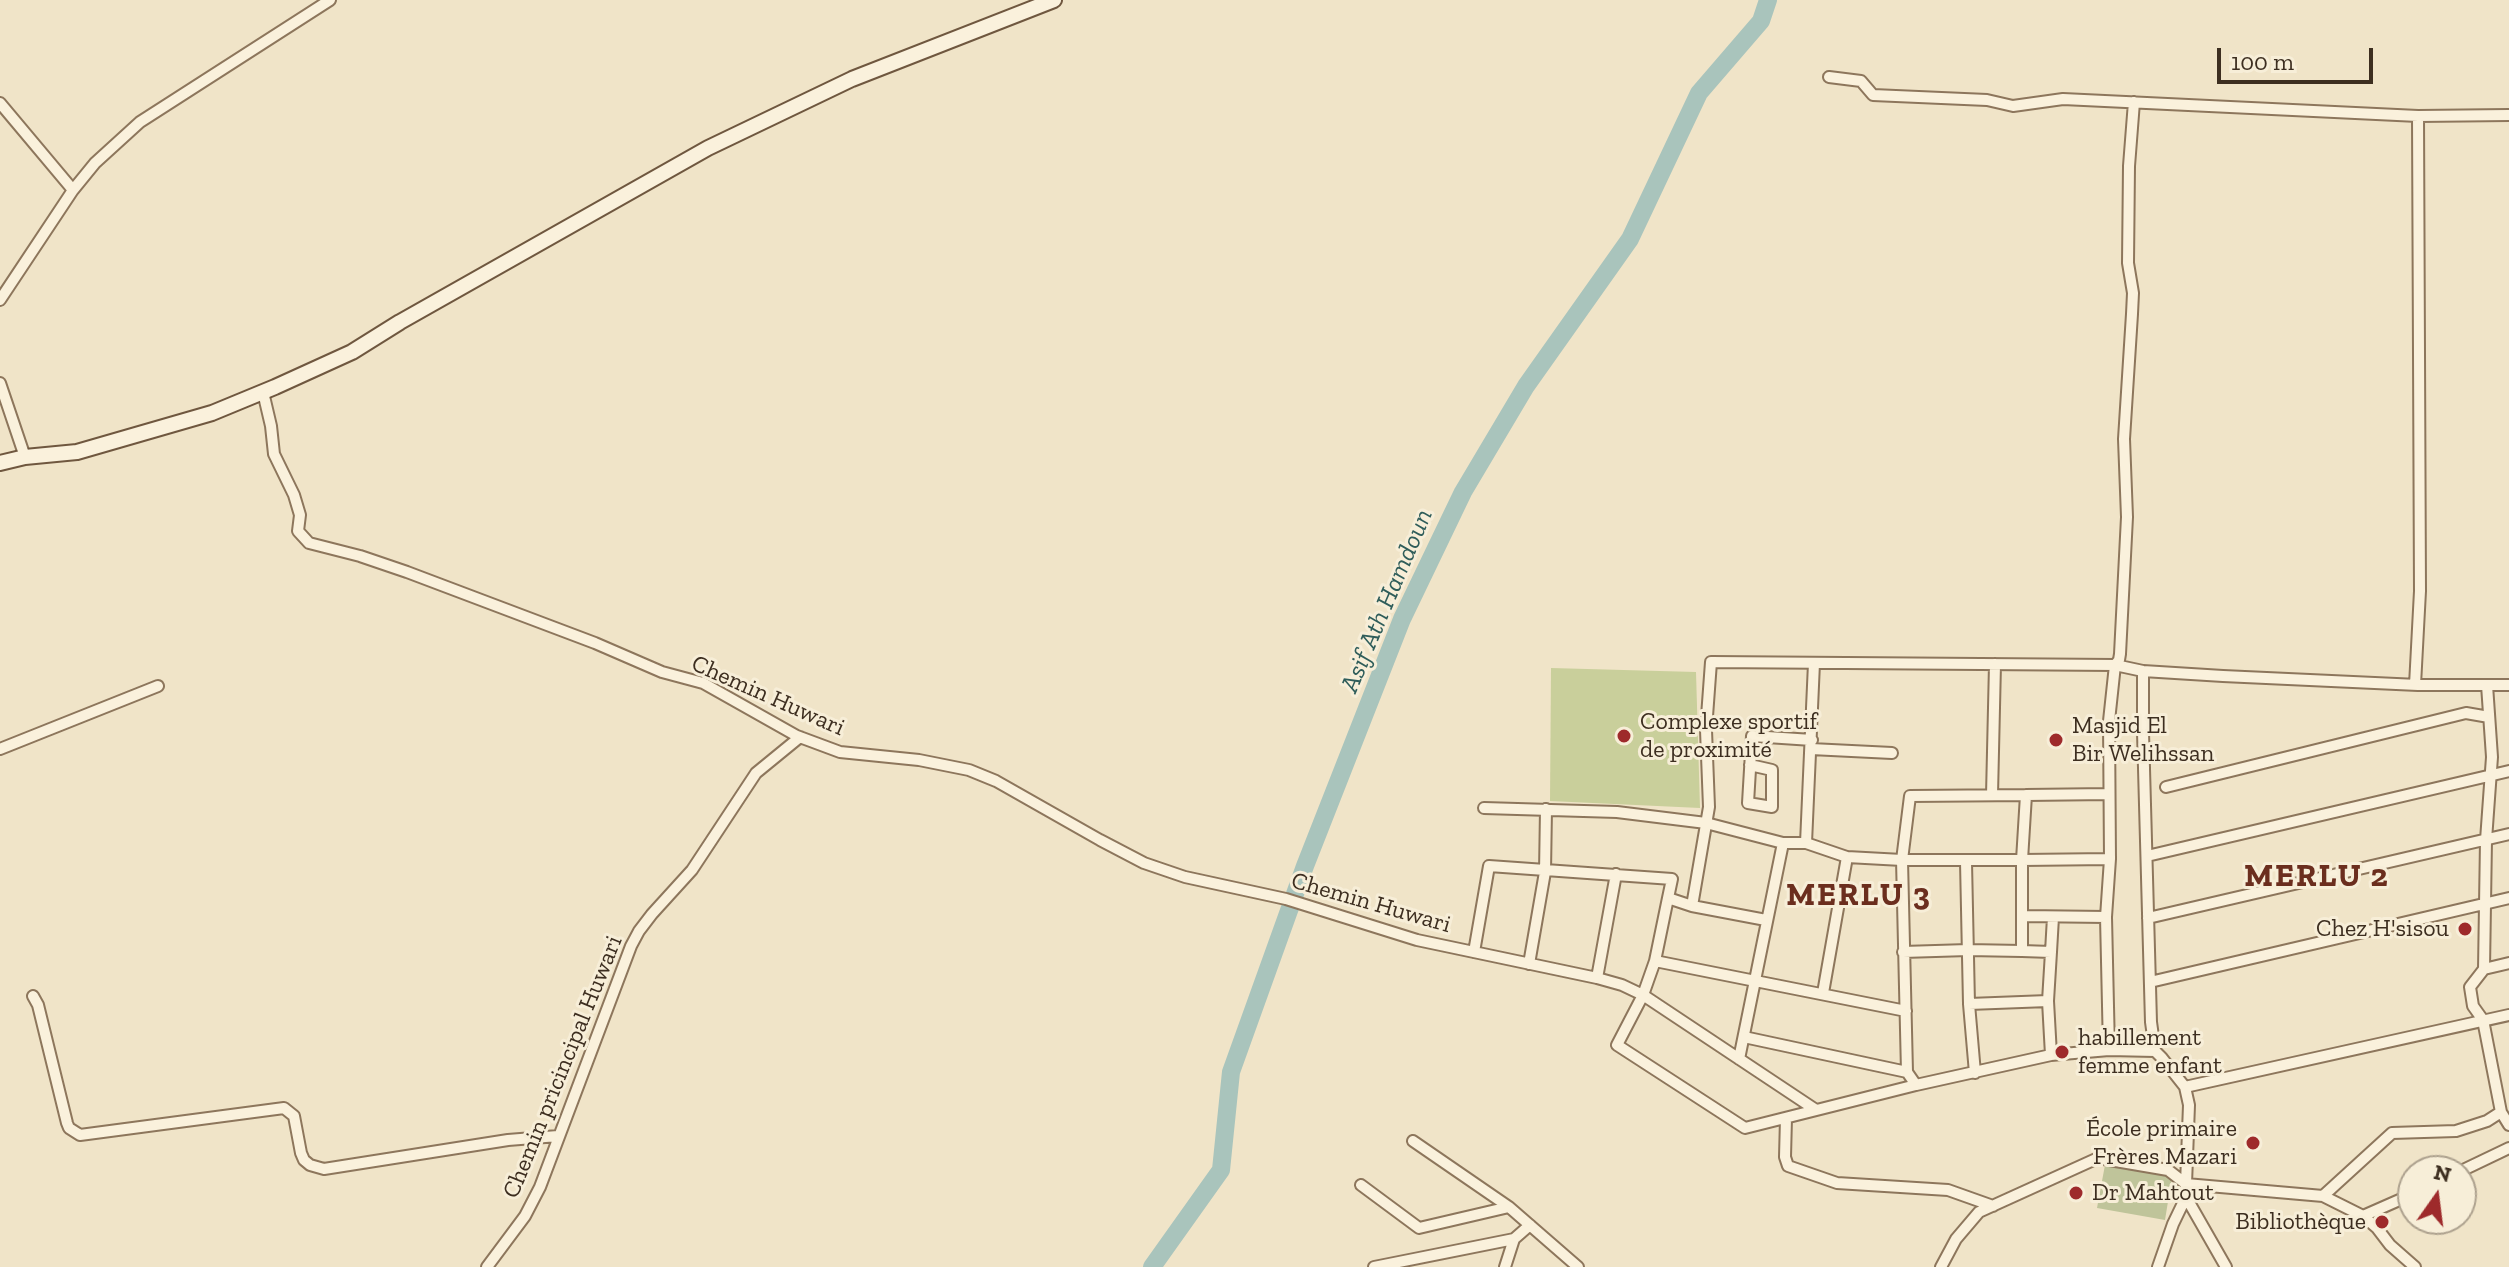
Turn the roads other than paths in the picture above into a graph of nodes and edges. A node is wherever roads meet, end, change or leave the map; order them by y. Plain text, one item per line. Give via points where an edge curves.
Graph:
1 (330, 0) edge
2 (1054, 0) edge
3 (1033, 4) edge
4 (1829, 77) dead end
5 (2134, 102) junction
6 (0, 103) edge
7 (2509, 115) edge
8 (2418, 116) junction
9 (73, 190) junction
10 (0, 300) edge
11 (0, 383) edge
12 (263, 392) junction
13 (25, 457) junction
14 (0, 463) edge
15 (1814, 663) junction
16 (1995, 664) junction
17 (2115, 665) junction
18 (2143, 671) junction
19 (2415, 685) junction
20 (2487, 685) junction
21 (2509, 685) edge
22 (158, 686) dead end
23 (2489, 717) junction
24 (800, 737) junction
25 (1811, 744) junction
26 (0, 747) edge
27 (1892, 753) dead end
28 (1750, 765) dead end
29 (2509, 771) edge
30 (2490, 775) junction
31 (2166, 787) dead end
32 (2109, 794) junction
33 (1992, 795) junction
34 (2026, 795) junction
35 (1484, 808) dead end
36 (1546, 809) junction
37 (1706, 823) junction
38 (2509, 834) edge
39 (2486, 840) junction
40 (1783, 843) junction
41 (1806, 843) junction
42 (2147, 856) junction
43 (1847, 857) junction
44 (2110, 859) junction
45 (1902, 860) junction
46 (2022, 860) junction
47 (1966, 862) junction
48 (1545, 872) junction
49 (1616, 874) junction
50 (1668, 898) junction
51 (2509, 898) edge
52 (2485, 904) junction
53 (1692, 906) junction
54 (2024, 916) junction
55 (2053, 917) junction
56 (2106, 917) junction
57 (2148, 918) junction
58 (1766, 920) junction
59 (1968, 950) junction
60 (2022, 951) junction
61 (1474, 952) junction
62 (1903, 952) junction
63 (2051, 952) junction
64 (1655, 961) junction
65 (2509, 963) edge
66 (1529, 964) junction
67 (2484, 969) junction
68 (1597, 978) junction
69 (1756, 980) junction
70 (2150, 982) junction
71 (1823, 993) junction
72 (1643, 995) junction
73 (33, 996) dead end
74 (2048, 1001) junction
75 (1969, 1004) junction
76 (1906, 1011) junction
77 (2509, 1015) edge
78 (2483, 1020) junction
79 (1744, 1037) junction
80 (2109, 1050) junction
81 (2155, 1051) junction
82 (2051, 1055) junction
83 (1739, 1059) junction
84 (1907, 1072) junction
85 (1975, 1073) junction
86 (1916, 1085) junction
87 (2185, 1087) junction
88 (1816, 1110) junction
89 (2501, 1112) junction
90 (1786, 1118) junction
91 (2509, 1125) edge
92 (558, 1136) junction
93 (1413, 1141) dead end
94 (2509, 1148) edge
95 (2477, 1163) edge
96 (2186, 1184) junction
97 (1361, 1185) dead end
98 (2323, 1196) junction
99 (2186, 1197) junction
100 (2397, 1201) edge
101 (1993, 1206) junction
102 (1509, 1207) junction
103 (2363, 1216) junction
104 (1530, 1225) junction
105 (1514, 1239) junction
106 (1509, 1255) junction
107 (487, 1267) edge
108 (1374, 1267) edge
109 (1505, 1267) edge
110 (1519, 1267) edge
111 (1578, 1267) edge
112 (1941, 1267) edge
113 (2158, 1267) edge
114 (2226, 1267) edge
115 (2415, 1267) edge

1 - 9 street via 140,122
2 - 3 street
3 - 12 street via 852,79 708,148 352,352
4 - 5 street via 1861,81 1873,95 2013,106 2063,99
5 - 8 street
5 - 17 street via 2128,263 2133,293 2124,439 2127,517 2120,654
6 - 9 street
7 - 8 street
8 - 19 street via 2420,591
9 - 10 street
11 - 13 street
12 - 13 street via 212,413 77,452
12 - 24 street, Chemin Huwari via 274,454 294,495 298,531 309,543 407,572 662,672 703,683
13 - 14 street
15 - 16 street
15 - 25 street
15 - 37 street via 1711,662
16 - 17 street
16 - 33 street
17 - 18 street
17 - 32 street
18 - 19 street
18 - 42 street
19 - 20 street
20 - 21 street
20 - 23 street
22 - 26 street
23 - 30 street
23 - 31 street via 2466,713
24 - 61 street, Chemin Huwari via 840,752 969,770 1171,873
24 - 92 street, Chemin pricincipal Huwari via 756,773 692,870 639,931
25 - 27 street
25 - 28 street via 1752,736
25 - 41 street
29 - 30 street
30 - 39 street
30 - 42 street
32 - 34 street
32 - 44 street
33 - 34 street
33 - 45 street via 1910,796
34 - 46 street
35 - 36 street
36 - 37 street
36 - 48 street
37 - 40 street
37 - 53 street
38 - 39 street
39 - 52 street
39 - 57 street
40 - 41 street
40 - 58 street
41 - 43 street
42 - 57 street
43 - 45 street
43 - 71 street
44 - 46 street
44 - 56 street
45 - 47 street
45 - 62 street
46 - 47 street
46 - 54 street
47 - 59 street
48 - 49 street
48 - 61 street via 1489,866
48 - 66 street
49 - 50 street via 1672,879
49 - 68 street
50 - 53 street
50 - 64 street
51 - 52 street
52 - 67 street
52 - 70 street
53 - 58 street
54 - 55 street
54 - 60 street
55 - 56 street
55 - 63 street
56 - 80 street
57 - 70 street
58 - 69 street
59 - 60 street
59 - 62 street
59 - 75 street
60 - 63 street
61 - 66 street, Chemin Huwari
62 - 76 street
63 - 74 street
64 - 69 street
64 - 72 street
65 - 67 street
66 - 68 street, Chemin Huwari
67 - 78 street via 2470,987 2473,1006
68 - 72 street, Chemin Huwari
69 - 71 street
69 - 79 street
70 - 81 street
71 - 76 street
72 - 83 street, Chemin Huwari
72 - 90 street via 1617,1045 1745,1128
73 - 92 street via 67,1123 80,1135 284,1108 294,1116 304,1160 324,1169
74 - 75 street
74 - 82 street
75 - 85 street
76 - 84 street
77 - 78 street
78 - 87 street
78 - 89 street
79 - 83 street
79 - 84 street
80 - 81 street
80 - 82 street
81 - 87 street
82 - 85 street
83 - 88 street, Chemin Huwari
84 - 86 street
85 - 86 street
86 - 88 street
87 - 96 street
88 - 90 street
89 - 91 street
89 - 98 street via 2456,1131 2392,1133
90 - 101 street via 1788,1166 1837,1183 1948,1190
92 - 107 street, Chemin pricincipal Huwari via 525,1216
93 - 102 street
94 - 95 street
96 - 98 street
96 - 99 street
96 - 101 street via 2168,1170 2098,1158
97 - 102 street via 1419,1228
98 - 103 street
99 - 113 street
99 - 114 street
100 - 103 street
101 - 112 street via 1979,1212
102 - 104 street
103 - 115 street
104 - 105 street
104 - 111 street
105 - 106 street
105 - 108 street
106 - 109 street
106 - 110 street

